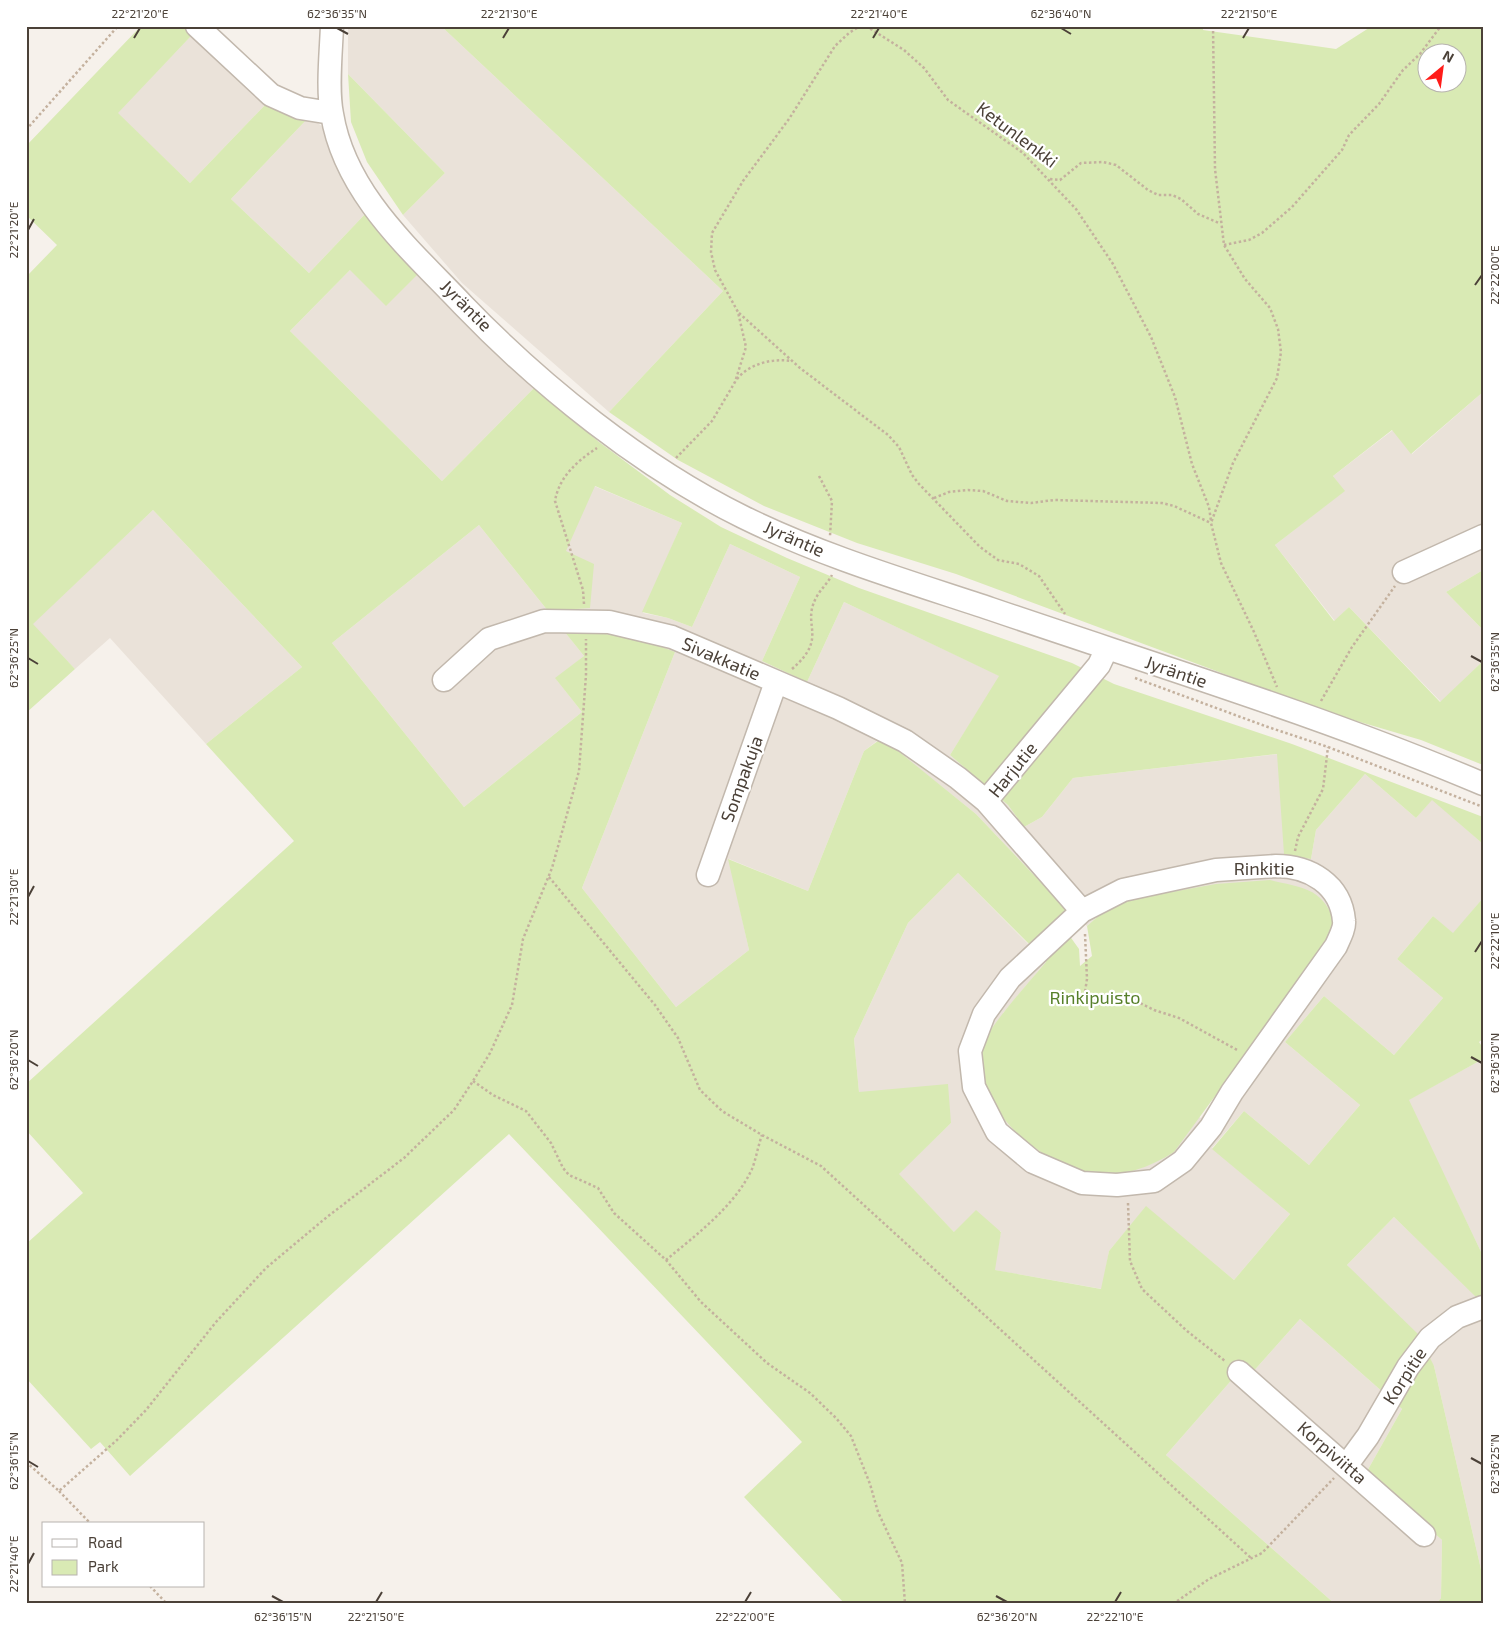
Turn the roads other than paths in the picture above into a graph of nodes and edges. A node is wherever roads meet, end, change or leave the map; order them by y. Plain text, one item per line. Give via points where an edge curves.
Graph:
1 (197, 26) edge
2 (332, 26) edge
3 (331, 113) junction
4 (1483, 536) edge
5 (1404, 572) road end
6 (1107, 648) junction
7 (444, 680) dead end
8 (780, 684) junction
9 (1483, 784) edge
10 (986, 801) junction
11 (708, 875) dead end
12 (1080, 912) junction
13 (1483, 1307) edge
14 (1239, 1372) road end
15 (1346, 1466) junction
16 (1424, 1535) dead end

1 - 3 street via 271,95 300,108
2 - 3 street, Jyräntie
3 - 6 street, Jyräntie via 340,144 359,185 386,224 482,324 545,381 658,469 742,516 832,556
4 - 5 street
6 - 9 street, Jyräntie via 1418,756
6 - 10 street, Harjutie via 1099,665
7 - 8 street, Sivakkatie via 489,639 544,621 609,622 672,637
8 - 10 street, Sivakkatie via 905,741
8 - 11 street, Sompakuja
10 - 12 street, Harjutie
12 - 12 street, Rinkitie via 1010,978 984,1014 970,1051 974,1087 998,1132 1033,1162 1082,1183 1154,1181 1183,1161 1211,1127 1232,1092 1336,946 1345,922 1339,900 1319,876 1295,866 1216,870 1123,890
13 - 15 street, Korpitie via 1457,1317 1430,1338
14 - 15 street, Korpiviitta
15 - 16 street, Korpiviitta

